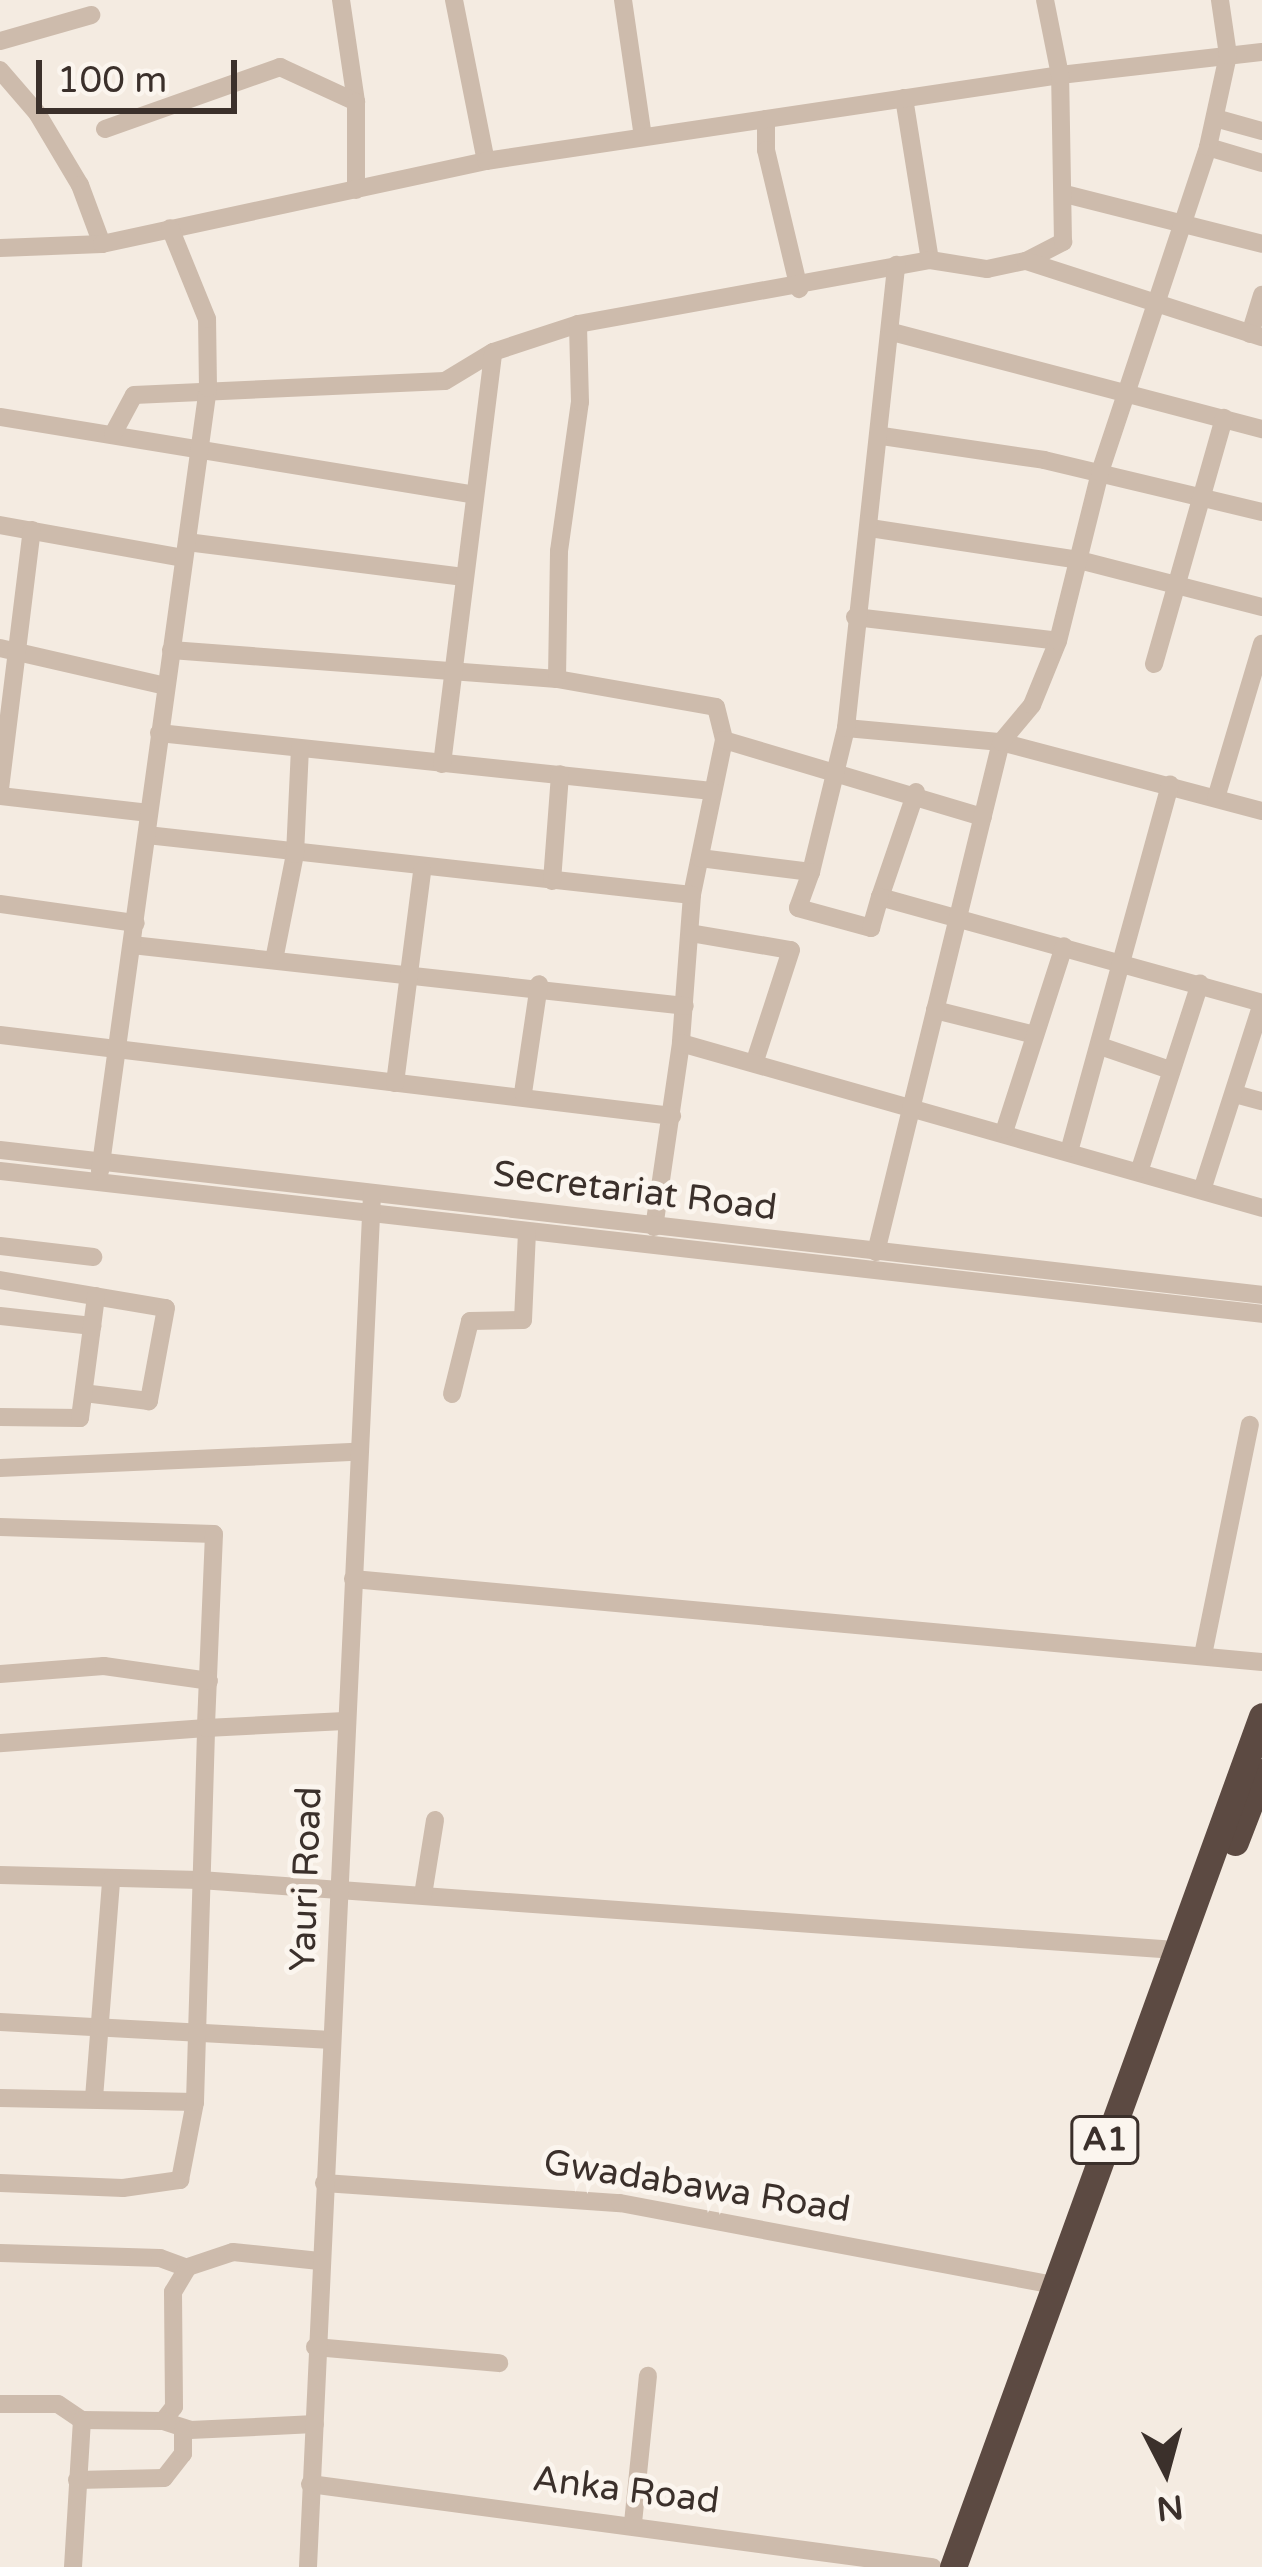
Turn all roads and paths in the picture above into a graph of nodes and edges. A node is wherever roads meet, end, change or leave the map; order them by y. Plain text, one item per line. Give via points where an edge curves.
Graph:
1 (341, 0) edge
2 (454, 0) edge
3 (623, 0) edge
4 (1045, 0) edge
5 (1220, 0) edge
6 (92, 15) dead end
7 (0, 41) edge
8 (1262, 52) edge
9 (1228, 55) junction
10 (0, 70) edge
11 (1060, 75) junction
12 (904, 98) junction
13 (356, 102) junction
14 (1215, 118) junction
15 (766, 119) junction
16 (106, 129) dead end
17 (1262, 131) edge
18 (643, 137) junction
19 (1208, 147) junction
20 (486, 161) junction
21 (1262, 163) edge
22 (356, 190) junction
23 (1065, 194) junction
24 (1187, 222) junction
25 (170, 228) junction
26 (103, 244) junction
27 (1262, 244) edge
28 (0, 248) edge
29 (930, 260) junction
30 (1026, 261) junction
31 (896, 265) junction
32 (799, 290) junction
33 (1262, 295) edge
34 (1161, 305) junction
35 (578, 324) junction
36 (892, 332) junction
37 (1256, 336) edge
38 (494, 352) junction
39 (208, 388) junction
40 (1134, 389) junction
41 (0, 417) edge
42 (1224, 418) junction
43 (1262, 429) edge
44 (113, 434) junction
45 (882, 436) junction
46 (199, 452) junction
47 (1100, 472) junction
48 (474, 495) junction
49 (1199, 496) junction
50 (1262, 512) edge
51 (0, 525) edge
52 (870, 528) junction
53 (32, 530) junction
54 (186, 550) junction
55 (1079, 560) junction
56 (464, 577) junction
57 (1175, 585) junction
58 (1262, 607) edge
59 (855, 617) junction
60 (1058, 641) junction
61 (1262, 644) edge
62 (8, 650) edge
63 (171, 650) junction
64 (1154, 664) dead end
65 (1258, 672) edge
66 (453, 674) junction
67 (557, 679) junction
68 (166, 686) junction
69 (846, 728) junction
70 (160, 734) junction
71 (724, 740) junction
72 (1001, 742) junction
73 (300, 749) junction
74 (442, 764) junction
75 (837, 770) junction
76 (560, 774) junction
77 (1170, 785) junction
78 (1, 787) edge
79 (712, 791) junction
80 (916, 792) junction
81 (1216, 798) junction
82 (1262, 811) edge
83 (149, 813) junction
84 (983, 817) junction
85 (147, 835) junction
86 (295, 854) junction
87 (700, 858) junction
88 (422, 871) junction
89 (811, 872) junction
90 (552, 880) junction
91 (692, 896) junction
92 (880, 897) junction
93 (0, 904) edge
94 (961, 919) junction
95 (136, 923) junction
96 (690, 933) junction
97 (132, 945) junction
98 (1064, 946) junction
99 (275, 955) junction
100 (1124, 964) junction
101 (411, 971) junction
102 (1199, 983) junction
103 (539, 984) junction
104 (686, 1006) junction
105 (935, 1010) junction
106 (0, 1035) edge
107 (1035, 1035) junction
108 (681, 1043) junction
109 (1100, 1046) junction
110 (118, 1052) junction
111 (755, 1061) junction
112 (1170, 1070) junction
113 (395, 1083) junction
114 (523, 1093) junction
115 (1235, 1094) junction
116 (1262, 1101) edge
117 (910, 1102) junction
118 (672, 1116) junction
119 (1005, 1129) junction
120 (1070, 1148) junction
121 (0, 1150) edge
122 (1140, 1169) junction
123 (0, 1171) edge
124 (100, 1172) junction
125 (1203, 1187) junction
126 (372, 1194) junction
127 (1262, 1208) edge
128 (368, 1215) junction
129 (654, 1227) junction
130 (527, 1233) junction
131 (0, 1246) edge
132 (876, 1252) junction
133 (93, 1257) dead end
134 (0, 1280) edge
135 (1262, 1295) edge
136 (96, 1296) junction
137 (1262, 1314) edge
138 (0, 1316) edge
139 (92, 1326) junction
140 (84, 1393) junction
141 (452, 1394) dead end
142 (0, 1417) edge
143 (1250, 1425) dead end
144 (356, 1452) junction
145 (0, 1468) edge
146 (0, 1527) edge
147 (353, 1579) junction
148 (1203, 1655) junction
149 (1262, 1662) edge
150 (0, 1674) edge
151 (209, 1681) junction
152 (1262, 1715) edge
153 (345, 1721) junction
154 (206, 1728) junction
155 (0, 1744) edge
156 (1260, 1785) edge
157 (434, 1820) dead end
158 (0, 1875) edge
159 (111, 1880) junction
160 (200, 1880) junction
161 (339, 1890) junction
162 (422, 1894) junction
163 (1175, 1950) junction
164 (0, 2022) edge
165 (100, 2029) junction
166 (195, 2035) junction
167 (332, 2040) junction
168 (0, 2098) edge
169 (94, 2098) junction
170 (195, 2102) junction
171 (0, 2182) edge
172 (324, 2183) junction
173 (0, 2253) edge
174 (320, 2260) junction
175 (187, 2268) junction
176 (1055, 2284) junction
177 (315, 2347) junction
178 (499, 2363) dead end
179 (648, 2376) dead end
180 (0, 2404) edge
181 (82, 2420) junction
182 (163, 2421) junction
183 (314, 2424) junction
184 (183, 2428) junction
185 (77, 2480) junction
186 (310, 2484) junction
187 (633, 2523) junction
188 (308, 2557) edge
189 (73, 2567) edge
190 (295, 2567) edge
191 (932, 2567) edge
192 (953, 2567) edge
193 (969, 2567) edge

1 - 13 street
2 - 20 street
3 - 18 street
4 - 11 street
5 - 9 street
6 - 7 street
8 - 9 street
9 - 11 street
9 - 14 street
10 - 26 street via 37,112
11 - 12 street
11 - 23 street
12 - 15 street
12 - 29 street
13 - 16 street via 280,68
13 - 22 street
14 - 17 street
14 - 19 street
15 - 18 street
15 - 32 street
18 - 20 street
19 - 21 street
19 - 24 street
20 - 22 street
22 - 25 street
23 - 24 street
23 - 30 street via 1063,242
24 - 27 street
24 - 34 street
25 - 26 street
25 - 39 street via 207,319
26 - 28 street
29 - 30 street via 987,269
29 - 31 street
30 - 34 street
31 - 32 street
31 - 36 street
32 - 35 street
33 - 37 street
34 - 37 street
34 - 40 street
35 - 38 street
35 - 67 street via 580,402 560,550
36 - 40 street
36 - 45 street
38 - 39 street via 445,382
38 - 48 street
39 - 44 street via 134,395
39 - 46 street
40 - 42 street
40 - 47 street
41 - 44 street
42 - 43 street
42 - 49 street
44 - 46 street
45 - 47 street
45 - 52 street
46 - 48 street
46 - 54 street
47 - 49 street
47 - 55 street
48 - 56 street
49 - 50 street
49 - 57 street
51 - 53 street
52 - 55 street
52 - 59 street
53 - 54 street
53 - 62 street
54 - 56 street
54 - 63 street
55 - 57 street
55 - 60 street
56 - 66 street
57 - 58 street
57 - 64 street
59 - 60 street
59 - 69 street
60 - 72 street via 1032,705
61 - 65 street
62 - 68 street
62 - 78 street
63 - 66 street via 315,656
63 - 68 street
65 - 81 street
66 - 67 street
66 - 74 street
67 - 71 street via 708,701
68 - 70 street
69 - 72 street
69 - 75 street
70 - 73 street
70 - 83 street
71 - 75 street
71 - 79 street
72 - 77 street
72 - 84 street
73 - 74 street
73 - 86 street
74 - 76 street
75 - 80 street
75 - 89 street
76 - 79 street
76 - 90 street
77 - 81 street
77 - 100 street
78 - 83 street
79 - 87 street
80 - 84 street
80 - 92 street
81 - 82 street
83 - 85 street
84 - 94 street
85 - 86 street
85 - 95 street
86 - 88 street
86 - 99 street
87 - 89 street
87 - 91 street
88 - 90 street
88 - 101 street
89 - 92 street via 798,908 871,928
90 - 91 street
91 - 96 street
92 - 94 street
93 - 95 street
94 - 98 street
94 - 105 street
95 - 97 street
96 - 104 street
96 - 111 street via 791,950
97 - 99 street
97 - 110 street
98 - 100 street
98 - 107 street
99 - 101 street
100 - 102 street
100 - 109 street
101 - 103 street
101 - 113 street
102 - 112 street
102 - 115 street via 1262,1003
103 - 104 street
103 - 114 street
104 - 108 street
105 - 107 street
105 - 117 street
106 - 110 street
107 - 119 street
108 - 111 street
108 - 118 street
109 - 112 street
109 - 120 street
110 - 113 street
110 - 124 street
111 - 117 street
112 - 122 street
113 - 114 street
114 - 118 street
115 - 116 street
115 - 125 street
117 - 119 street
117 - 132 street
118 - 129 street
119 - 120 street
120 - 122 street
121 - 124 street, Secretariat Road
122 - 125 street
123 - 124 street, Secretariat Road
124 - 126 street, Secretariat Road
124 - 128 street, Secretariat Road
125 - 127 street
126 - 128 street, Yauri Road
126 - 129 street, Secretariat Road
128 - 130 street, Secretariat Road
128 - 144 street, Yauri Road
129 - 132 street, Secretariat Road
130 - 137 street, Secretariat Road
130 - 141 street via 523,1320 470,1321
131 - 133 street
132 - 135 street, Secretariat Road
134 - 136 street
136 - 139 street
136 - 140 street via 166,1308 149,1401
138 - 139 street
139 - 140 street
140 - 142 street via 80,1418
143 - 148 street
144 - 145 street
144 - 147 street, Yauri Road
146 - 151 street via 214,1534
147 - 148 street
147 - 153 street, Yauri Road
148 - 149 street
150 - 151 street via 104,1666
151 - 154 street
152 - 163 highway, A1
153 - 154 street
153 - 161 street, Yauri Road
154 - 155 street
154 - 160 street
156 - 193 highway, A1
157 - 162 street
158 - 159 street
159 - 160 street
159 - 165 street
160 - 161 street
160 - 166 street
161 - 162 street
161 - 167 street, Yauri Road
162 - 163 street
163 - 176 highway, A1
164 - 165 street
165 - 166 street
165 - 169 street
166 - 167 street
166 - 170 street
167 - 172 street, Yauri Road
168 - 169 street
169 - 170 street
170 - 171 street via 184,2171 172,2184
172 - 174 street, Yauri Road
172 - 176 street, Gwadabawa Road via 620,2203
173 - 175 street via 160,2258
174 - 175 street via 233,2252
174 - 177 street, Yauri Road
175 - 182 street via 173,2292 174,2407
176 - 192 highway, A1
177 - 178 street
177 - 183 street, Yauri Road
179 - 187 street
180 - 181 street via 58,2404
181 - 182 street
181 - 185 street
182 - 184 street
183 - 184 street
183 - 186 street, Yauri Road
184 - 185 street via 183,2453 164,2477
185 - 189 street
186 - 187 street, Anka Road
186 - 188 street, Yauri Road
187 - 191 street, Anka Road
188 - 190 street

